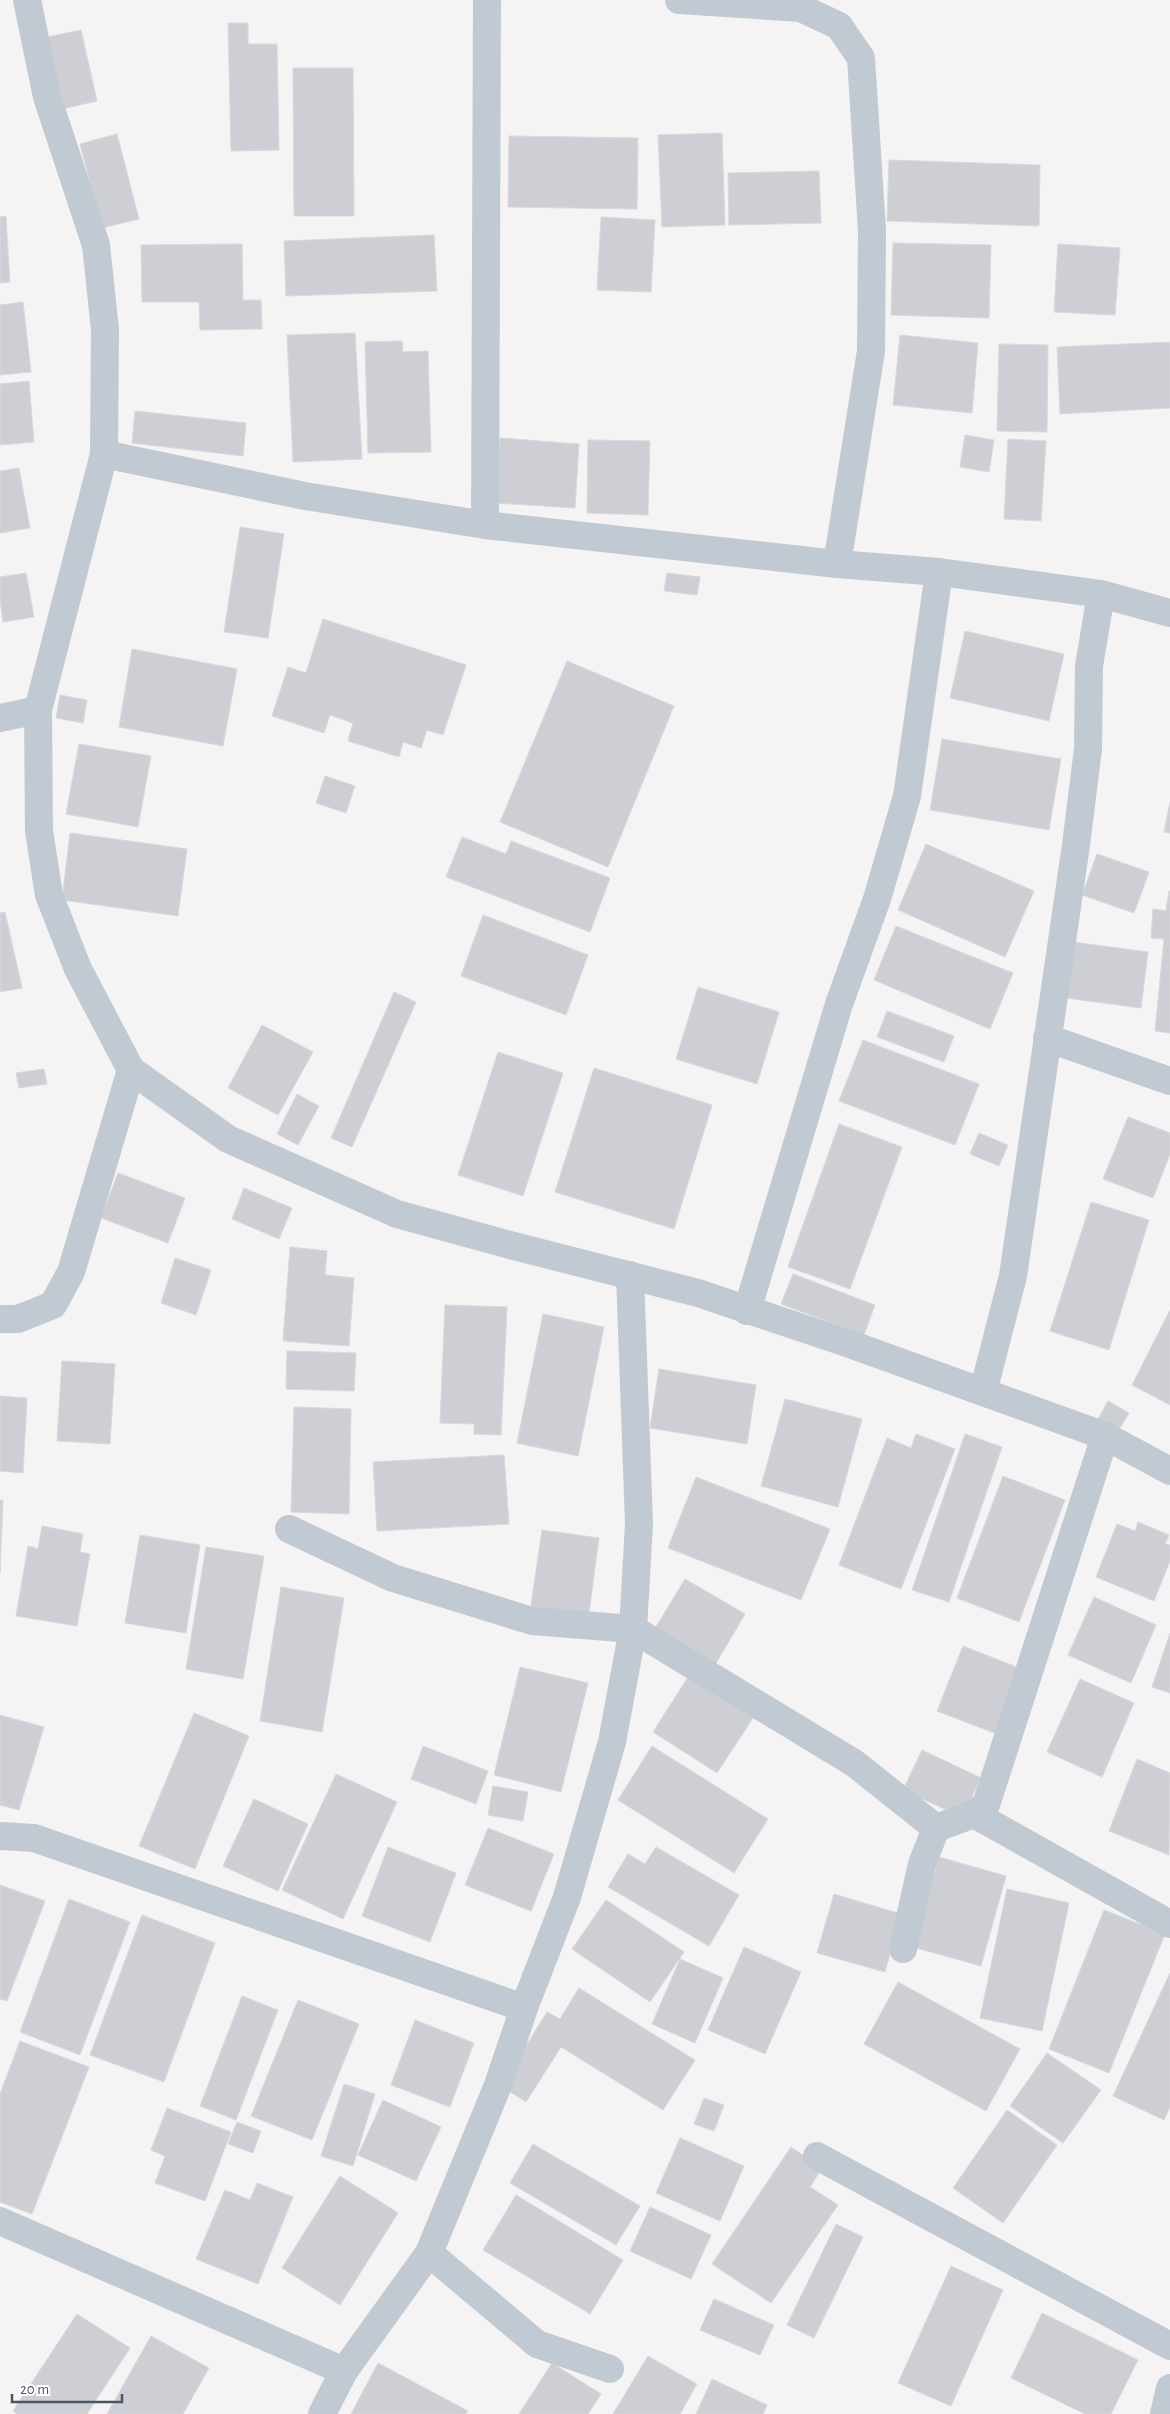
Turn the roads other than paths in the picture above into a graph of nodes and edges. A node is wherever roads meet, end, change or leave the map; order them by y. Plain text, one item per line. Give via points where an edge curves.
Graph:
1 (487, 0) edge
2 (679, 0) edge
3 (31, 1) edge
4 (104, 454) junction
5 (485, 525) junction
6 (837, 564) junction
7 (939, 572) junction
8 (1101, 594) junction
9 (1170, 613) edge
10 (38, 710) junction
11 (0, 718) edge
12 (1048, 1038) junction
13 (131, 1070) junction
14 (1170, 1081) edge
15 (630, 1275) junction
16 (747, 1311) junction
17 (0, 1319) edge
18 (983, 1392) junction
19 (1105, 1436) junction
20 (1170, 1471) edge
21 (289, 1530) dead end
22 (633, 1630) junction
23 (974, 1814) junction
24 (936, 1828) junction
25 (0, 1836) edge
26 (1170, 1924) edge
27 (903, 1949) dead end
28 (524, 2008) junction
29 (817, 2156) dead end
30 (0, 2221) edge
31 (429, 2253) junction
32 (1170, 2346) edge
33 (610, 2369) dead end
34 (344, 2371) junction
35 (1170, 2388) edge
36 (322, 2414) edge
37 (1164, 2414) edge

1 - 5 street
2 - 6 street via 801,8 839,26 861,58 872,231 870,351
3 - 4 street via 47,97 96,245 105,330
4 - 5 street via 305,496
4 - 10 street
5 - 6 street
6 - 7 street
7 - 8 street
7 - 16 street via 907,796 877,899 839,1004
8 - 9 street
8 - 12 street via 1089,666 1088,749
10 - 11 street
10 - 13 street via 39,831 49,895 78,969
12 - 14 street
12 - 18 street via 1013,1276
13 - 15 street via 228,1139 397,1214
13 - 17 street via 71,1272 53,1305 18,1319
15 - 16 street via 698,1293
15 - 22 street via 639,1524
16 - 18 street
18 - 19 street
19 - 20 street
19 - 23 street via 986,1805
21 - 22 street via 394,1578 532,1622
22 - 24 street via 854,1763
22 - 28 street via 612,1742 567,1898
23 - 24 street
23 - 26 street
24 - 27 street via 922,1864
25 - 28 street via 34,1838
28 - 31 street via 498,2085
29 - 32 street
30 - 34 street
31 - 33 street via 537,2344
31 - 34 street
34 - 36 street
35 - 37 street

